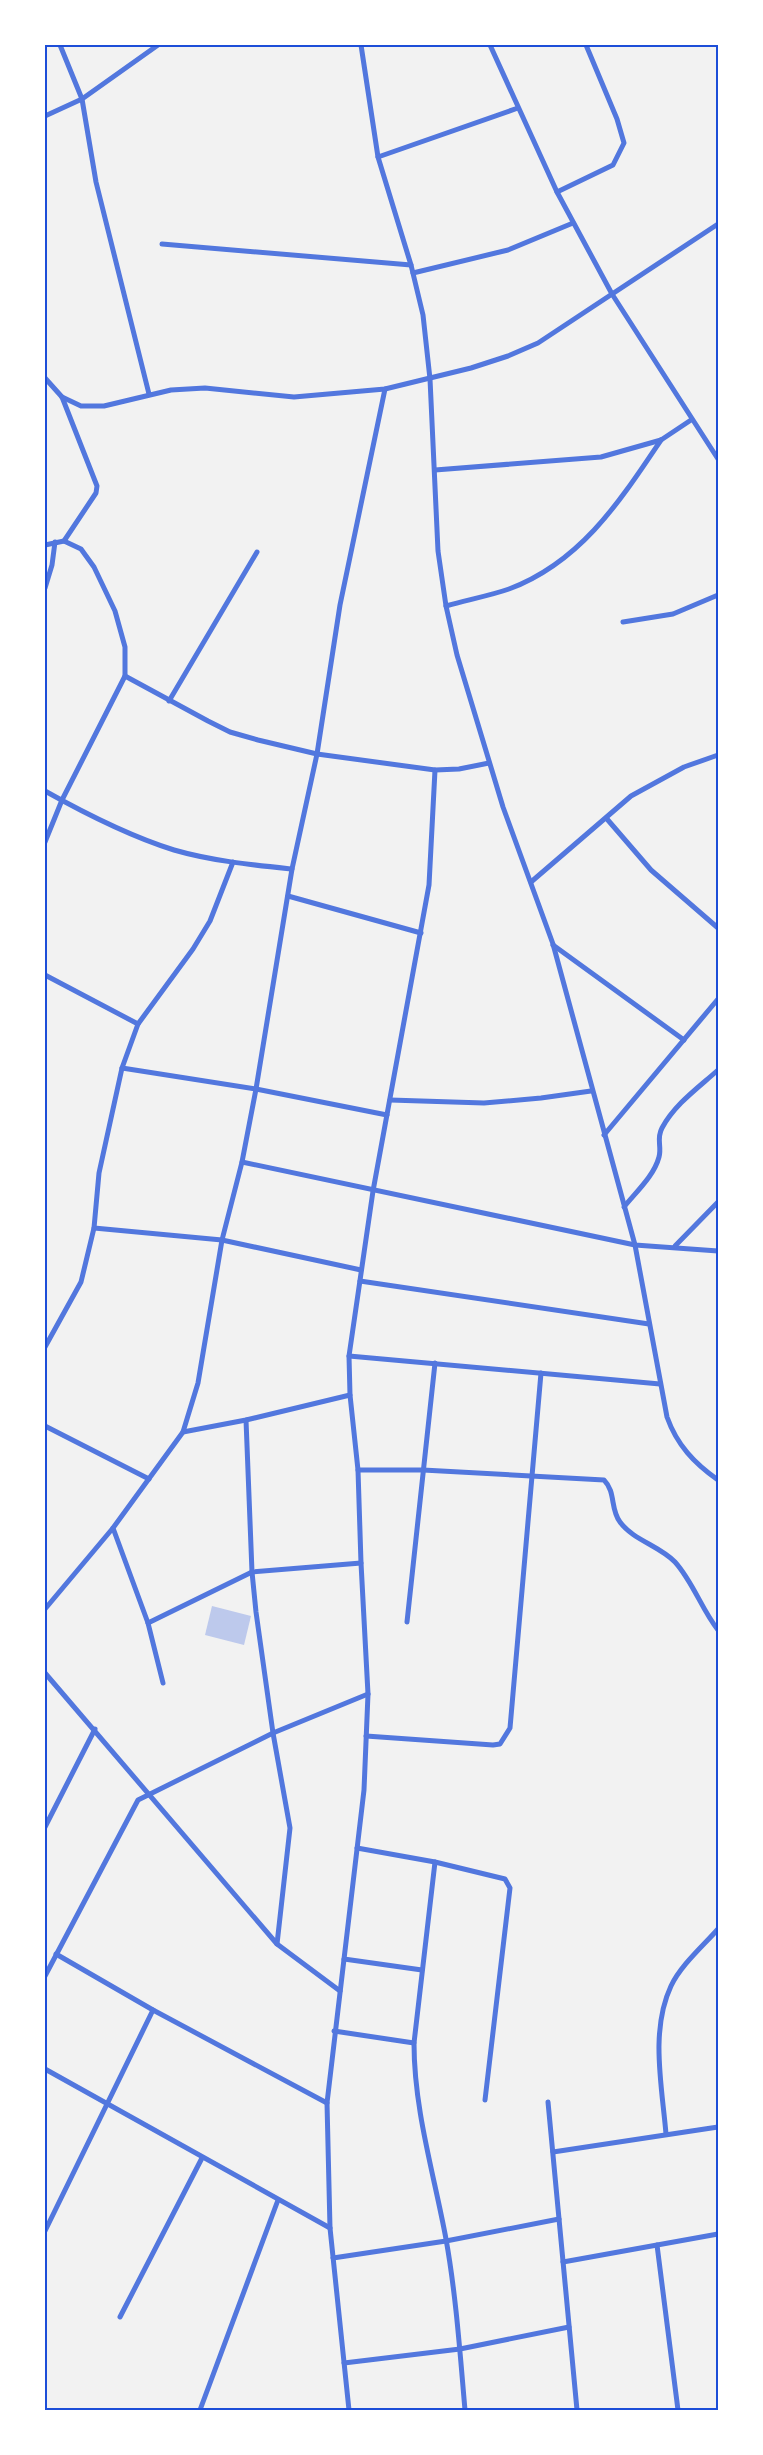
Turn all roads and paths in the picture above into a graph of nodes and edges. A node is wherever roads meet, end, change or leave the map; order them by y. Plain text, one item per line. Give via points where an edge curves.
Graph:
1 (60, 45) edge
2 (158, 45) edge
3 (361, 45) edge
4 (490, 45) edge
5 (586, 45) edge
6 (82, 99) junction
7 (518, 108) junction
8 (45, 116) edge
9 (378, 158) junction
10 (557, 192) junction
11 (573, 223) junction
12 (718, 224) edge
13 (162, 244) dead end
14 (411, 265) junction
15 (413, 273) junction
16 (612, 294) junction
17 (45, 378) edge
18 (430, 379) junction
19 (385, 389) junction
20 (150, 394) junction
21 (62, 397) junction
22 (691, 420) junction
23 (661, 440) junction
24 (718, 459) edge
25 (435, 470) junction
26 (64, 541) junction
27 (55, 542) junction
28 (45, 545) edge
29 (257, 552) dead end
30 (45, 588) edge
31 (718, 595) edge
32 (446, 606) junction
33 (623, 622) dead end
34 (124, 676) junction
35 (169, 701) junction
36 (317, 754) junction
37 (718, 755) edge
38 (489, 763) junction
39 (435, 770) junction
40 (45, 791) edge
41 (62, 800) junction
42 (607, 818) junction
43 (45, 842) edge
44 (233, 862) junction
45 (292, 869) junction
46 (532, 882) junction
47 (288, 896) junction
48 (718, 928) edge
49 (421, 932) junction
50 (553, 944) junction
51 (45, 975) edge
52 (718, 999) edge
53 (138, 1024) junction
54 (684, 1040) junction
55 (122, 1068) junction
56 (718, 1070) edge
57 (256, 1089) junction
58 (591, 1091) junction
59 (390, 1100) junction
60 (387, 1115) junction
61 (604, 1135) junction
62 (242, 1162) junction
63 (373, 1190) junction
64 (718, 1202) edge
65 (624, 1207) junction
66 (94, 1228) junction
67 (222, 1240) junction
68 (635, 1245) junction
69 (675, 1246) junction
70 (718, 1251) edge
71 (362, 1270) junction
72 (360, 1281) junction
73 (649, 1324) junction
74 (45, 1347) edge
75 (349, 1356) junction
76 (435, 1363) junction
77 (541, 1373) junction
78 (660, 1384) junction
79 (350, 1395) junction
80 (246, 1420) junction
81 (45, 1426) edge
82 (183, 1432) junction
83 (358, 1470) junction
84 (423, 1470) junction
85 (532, 1475) junction
86 (149, 1479) junction
87 (718, 1480) edge
88 (113, 1528) junction
89 (361, 1563) junction
90 (252, 1572) junction
91 (45, 1609) edge
92 (407, 1622) dead end
93 (148, 1623) junction
94 (718, 1630) edge
95 (45, 1673) edge
96 (163, 1683) dead end
97 (368, 1694) junction
98 (95, 1729) junction
99 (273, 1733) junction
100 (366, 1736) junction
101 (147, 1794) junction
102 (45, 1828) edge
103 (357, 1848) junction
104 (435, 1862) junction
105 (718, 1929) edge
106 (277, 1944) junction
107 (56, 1954) junction
108 (344, 1959) junction
109 (422, 1970) junction
110 (45, 1976) edge
111 (340, 1991) junction
112 (153, 2010) junction
113 (334, 2031) junction
114 (414, 2044) junction
115 (45, 2069) edge
116 (485, 2100) dead end
117 (548, 2102) dead end
118 (327, 2103) junction
119 (107, 2104) junction
120 (718, 2127) edge
121 (666, 2134) junction
122 (553, 2152) junction
123 (202, 2158) junction
124 (278, 2200) junction
125 (559, 2219) junction
126 (330, 2228) junction
127 (45, 2231) edge
128 (718, 2234) edge
129 (446, 2241) junction
130 (657, 2245) junction
131 (333, 2258) junction
132 (563, 2262) junction
133 (120, 2317) dead end
134 (569, 2327) junction
135 (460, 2349) junction
136 (344, 2363) junction
137 (200, 2410) edge
138 (348, 2410) edge
139 (465, 2410) edge
140 (577, 2410) edge
141 (678, 2410) edge

1 - 6 street
2 - 6 street
3 - 9 street
4 - 7 street
5 - 10 street via 624,143 613,165
6 - 8 street
6 - 20 street via 96,182
7 - 9 street
7 - 10 street
9 - 14 street
10 - 11 street
11 - 15 street via 508,250
11 - 16 street
12 - 16 street
13 - 14 street
14 - 15 street
15 - 18 street via 423,315
16 - 18 street via 538,343 508,356
16 - 22 street
17 - 21 street
18 - 19 street
18 - 25 street
19 - 20 street via 313,397 205,388
19 - 36 street via 340,605
20 - 21 street via 104,406 81,406
21 - 26 street via 97,486 96,493
22 - 23 street
22 - 24 street
23 - 25 street via 601,457
23 - 32 street via 604,521 564,560 509,589
25 - 32 street via 438,551
26 - 27 street
26 - 34 street via 80,549 94,567 115,611 125,646
27 - 28 street
27 - 30 street
29 - 35 street
31 - 33 street via 673,614
32 - 38 street via 456,655
34 - 35 street
34 - 41 street
35 - 36 street via 230,732
36 - 39 street
36 - 45 street
37 - 42 street via 655,781 631,796
38 - 39 street
38 - 46 street
39 - 49 street via 429,885
40 - 41 street
41 - 43 street
41 - 44 street via 151,842
42 - 46 street
42 - 48 street via 651,870
44 - 45 street
44 - 53 street via 210,921
45 - 47 street
46 - 50 street
47 - 49 street
47 - 57 street
49 - 59 street
50 - 54 street
50 - 58 street
51 - 53 street
52 - 54 street
53 - 55 street
54 - 61 street
55 - 57 street
55 - 66 street via 99,1173
56 - 65 street via 672,1112 658,1137 660,1156 654,1169
57 - 60 street
57 - 62 street
58 - 59 street via 484,1103
58 - 61 street
59 - 60 street
60 - 63 street
61 - 65 street
62 - 63 street
62 - 67 street
63 - 68 street
63 - 71 street
64 - 69 street
65 - 68 street
66 - 67 street
66 - 74 street via 82,1282
67 - 71 street
67 - 82 street via 198,1383
68 - 69 street
68 - 73 street
69 - 70 street
71 - 72 street
72 - 73 street
72 - 75 street
73 - 78 street
75 - 76 street
75 - 79 street
76 - 77 street
76 - 84 street
77 - 78 street
77 - 85 street
78 - 87 street via 674,1436 687,1454
79 - 80 street
79 - 83 street
80 - 82 street
80 - 90 street
81 - 86 street
82 - 86 street
83 - 84 street
83 - 89 street
84 - 85 street
84 - 92 street
85 - 94 street via 604,1480 612,1490 618,1520 624,1528 676,1562
85 - 100 street via 510,1728 506,1737 500,1744 493,1745
86 - 88 street
88 - 91 street
88 - 93 street
89 - 90 street
89 - 97 street
90 - 93 street
90 - 99 street
93 - 96 street
95 - 98 street
97 - 99 street
97 - 100 street
98 - 101 street
98 - 102 street
99 - 101 street
99 - 106 street via 290,1828
100 - 103 street
101 - 106 street
101 - 107 street via 138,1800
103 - 104 street
103 - 108 street
104 - 109 street
104 - 116 street via 505,1880 510,1888
105 - 121 street via 671,1986 658,2034
106 - 111 street
107 - 110 street
107 - 112 street
108 - 109 street
108 - 111 street
109 - 114 street
111 - 113 street
112 - 118 street
112 - 119 street
113 - 114 street
113 - 118 street
114 - 129 street via 418,2100
115 - 119 street
117 - 122 street
118 - 126 street
119 - 123 street
119 - 127 street
120 - 121 street
121 - 122 street
122 - 125 street
123 - 124 street
123 - 133 street
124 - 126 street
124 - 137 street
125 - 129 street
125 - 132 street
126 - 131 street
128 - 130 street
129 - 131 street
129 - 135 street
130 - 132 street
130 - 141 street
131 - 136 street
132 - 134 street
134 - 135 street
134 - 140 street
135 - 136 street
135 - 139 street
136 - 138 street

